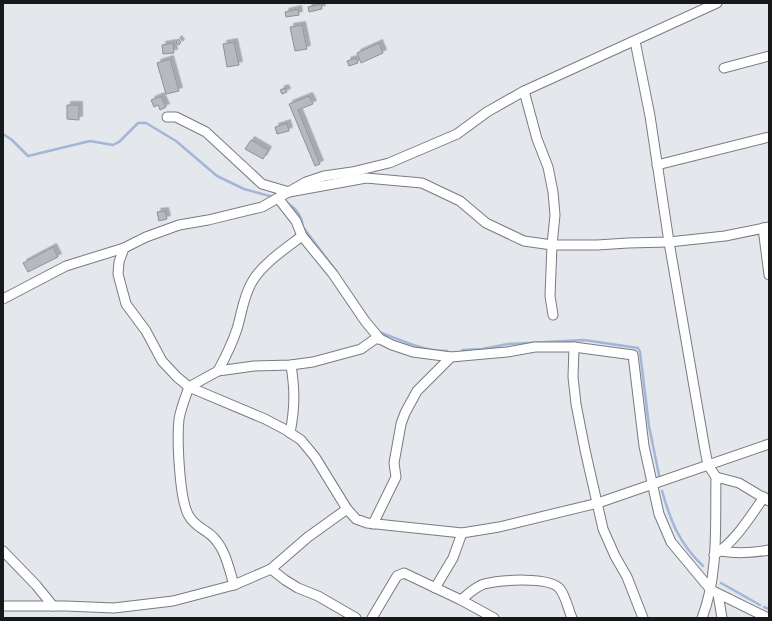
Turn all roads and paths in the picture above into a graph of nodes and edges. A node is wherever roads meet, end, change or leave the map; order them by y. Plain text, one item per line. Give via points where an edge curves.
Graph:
1 (717, 3) edge
2 (635, 40) junction
3 (769, 56) edge
4 (724, 68) dead end
5 (524, 91) junction
6 (167, 117) dead end
7 (769, 137) edge
8 (657, 165) junction
9 (289, 192) junction
10 (278, 198) junction
11 (766, 227) edge
12 (302, 236) junction
13 (669, 242) junction
14 (552, 245) junction
15 (124, 248) junction
16 (769, 275) edge
17 (3, 299) edge
18 (553, 315) dead end
19 (380, 339) junction
20 (574, 347) junction
21 (451, 357) junction
22 (291, 366) junction
23 (218, 371) junction
24 (189, 387) junction
25 (290, 432) junction
26 (769, 444) edge
27 (708, 465) junction
28 (716, 477) junction
29 (652, 484) junction
30 (766, 499) edge
31 (598, 503) junction
32 (347, 509) junction
33 (373, 524) junction
34 (462, 533) junction
35 (769, 550) edge
36 (3, 551) edge
37 (717, 553) junction
38 (271, 569) junction
39 (234, 585) junction
40 (435, 588) junction
41 (715, 592) junction
42 (461, 600) junction
43 (3, 606) edge
44 (53, 606) junction
45 (480, 614) edge
46 (356, 618) edge
47 (372, 618) edge
48 (494, 618) edge
49 (572, 618) edge
50 (643, 618) edge
51 (702, 618) edge
52 (722, 618) edge
53 (768, 618) edge

1 - 2 street
2 - 5 street
2 - 8 street
3 - 4 street
5 - 9 street via 487,112 457,134 389,163 324,176 306,182
5 - 14 street via 537,139 548,167 553,192 555,215
6 - 9 street via 176,117 206,132 262,184
7 - 8 street
8 - 13 street
9 - 10 street
9 - 14 street via 366,178 422,183 460,201 486,223 524,242
10 - 12 street via 296,221
10 - 15 street via 262,207 179,225
11 - 13 street via 725,236
11 - 16 street
12 - 19 street
12 - 23 street via 269,262 252,281 228,354
13 - 14 street
13 - 27 street
14 - 18 street via 550,296
15 - 17 street via 66,266
15 - 24 street via 118,274 126,304 146,331 162,361
19 - 21 street via 413,352
19 - 22 street via 375,339 362,349
20 - 21 street via 535,347
20 - 29 street via 633,355 644,446
20 - 31 street via 573,377 576,404
21 - 33 street via 418,391 405,413 394,463 396,477
22 - 23 street via 254,366
22 - 25 street via 295,389
23 - 24 street
24 - 25 street
24 - 39 street via 179,421 180,476 184,501 188,515 196,526 214,537 225,555
25 - 32 street via 301,440 315,457
26 - 27 street
27 - 28 street
27 - 29 street
28 - 30 street via 739,483
28 - 37 street
29 - 31 street
29 - 41 street via 659,514 671,542
30 - 37 street
31 - 34 street via 499,527
31 - 50 street via 603,529 627,577
32 - 33 street via 356,519
32 - 38 street via 308,537
33 - 34 street
34 - 40 street via 453,558
35 - 37 street via 756,553
36 - 44 street
37 - 41 street via 713,572
38 - 39 street
38 - 46 street via 298,588 318,596
39 - 44 street via 173,601 114,608
40 - 42 street
40 - 47 street via 404,573 396,576
41 - 51 street
41 - 52 street
41 - 53 street
42 - 45 street
42 - 49 street via 484,584 540,580 560,588
43 - 44 street
45 - 48 street

